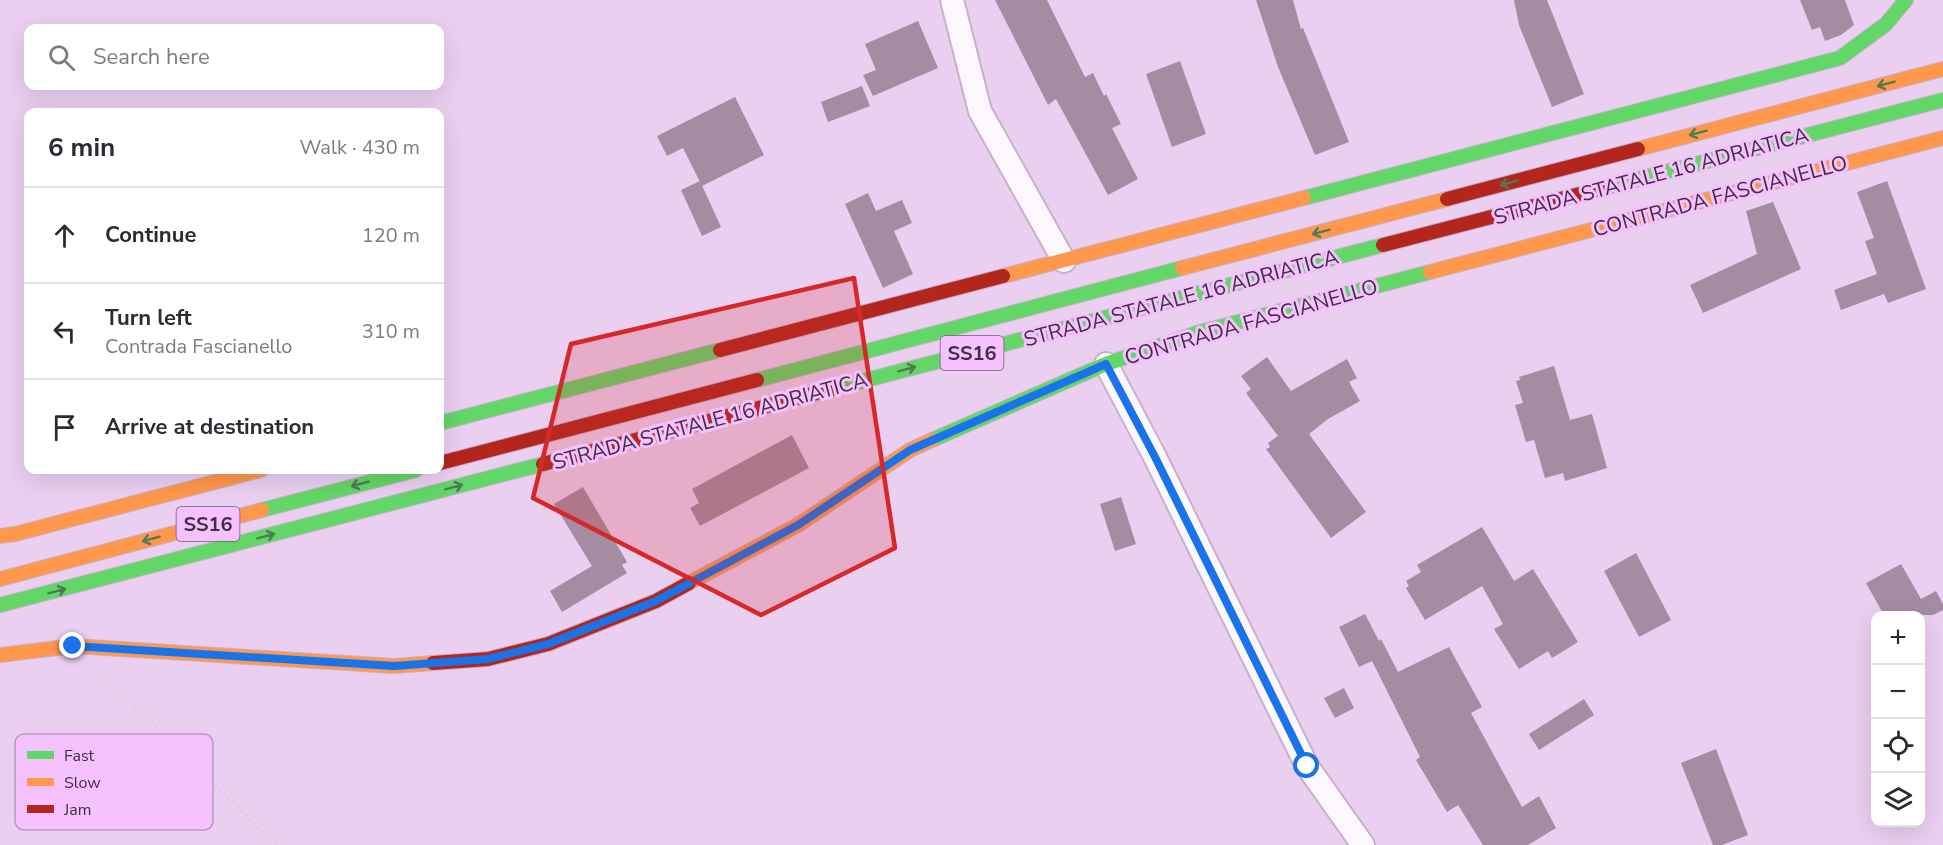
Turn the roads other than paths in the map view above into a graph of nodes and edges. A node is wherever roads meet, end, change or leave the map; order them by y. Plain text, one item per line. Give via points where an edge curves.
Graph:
1 (952, 0) edge
2 (1906, 0) edge
3 (1943, 58) edge
4 (1943, 69) edge
5 (1916, 76) junction
6 (1943, 100) edge
7 (1943, 138) edge
8 (1064, 261) junction
9 (1106, 364) junction
10 (444, 422) edge
11 (444, 463) edge
12 (245, 474) edge
13 (402, 474) edge
14 (0, 536) edge
15 (0, 579) edge
16 (0, 605) edge
17 (0, 656) edge
18 (1363, 845) edge

1 - 8 street via 980,111
2 - 8 main road via 1886,24 1840,58
3 - 5 main road
4 - 5 main road, STRADA STATALE 16 ADRIATICA / SS16
5 -> 11 main road, STRADA STATALE 16 ADRIATICA / SS16
16 -> 6 main road, STRADA STATALE 16 ADRIATICA / SS16
7 - 9 main road, CONTRADA FASCIANELLO via 1200,332
8 - 10 main road
9 - 17 main road, CONTRADA FASCIANELLO via 910,450 798,525 676,591 548,644 488,659 394,666 73,646
9 - 18 street via 1307,766
12 - 14 main road
13 -> 15 main road, SS16

